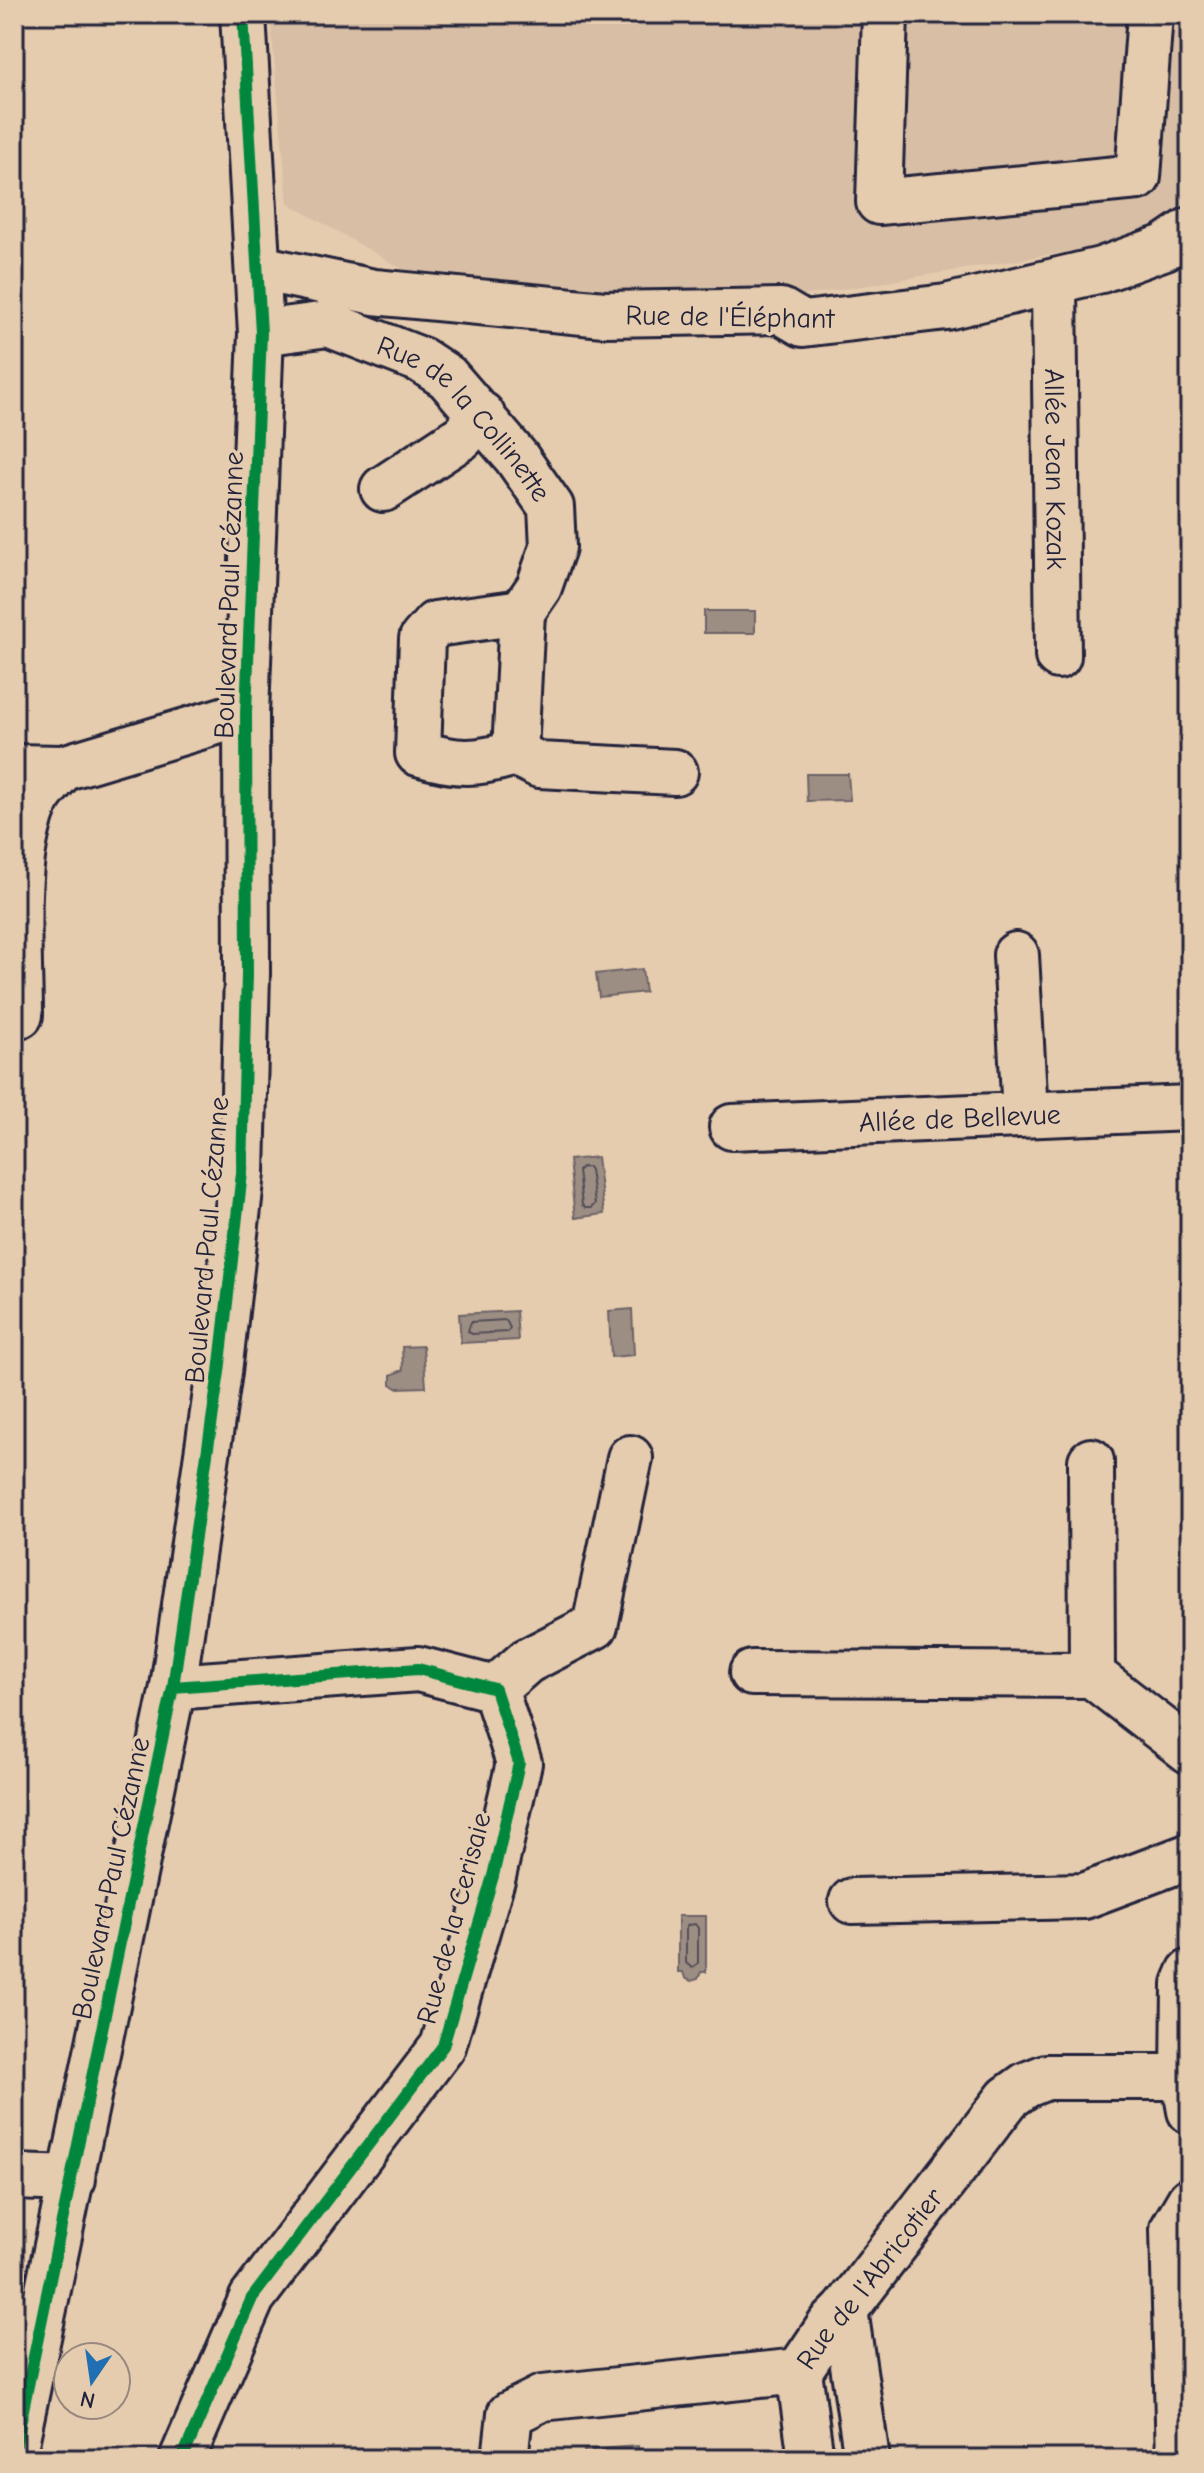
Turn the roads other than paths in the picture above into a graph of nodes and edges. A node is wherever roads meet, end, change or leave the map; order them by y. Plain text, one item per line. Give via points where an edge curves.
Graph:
1 (243, 14) edge
2 (885, 14) edge
3 (1150, 14) edge
4 (1190, 230) edge
5 (259, 268) junction
6 (1054, 283) junction
7 (261, 333) junction
8 (482, 415) junction
9 (383, 489) dead end
10 (522, 612) junction
11 (1058, 656) dead end
12 (246, 713) junction
13 (515, 753) junction
14 (14, 767) edge
15 (63, 768) junction
16 (675, 772) dead end
17 (1016, 955) dead end
18 (20, 1015) dead end
19 (1190, 1108) edge
20 (1025, 1113) junction
21 (732, 1127) dead end
22 (630, 1458) dead end
23 (1091, 1461) dead end
24 (752, 1673) dead end
25 (1092, 1675) junction
26 (173, 1687) junction
27 (495, 1689) junction
28 (1190, 1751) edge
29 (1190, 1856) edge
30 (852, 1901) dead end
31 (1190, 1972) edge
32 (1187, 2094) edge
33 (14, 2177) edge
34 (73, 2179) junction
35 (1190, 2200) edge
36 (845, 2310) junction
37 (799, 2371) junction
38 (14, 2453) edge
39 (182, 2459) edge
40 (505, 2459) edge
41 (811, 2459) edge
42 (867, 2459) edge
43 (1179, 2459) edge

1 - 5 street, Boulevard Paul Cézanne
2 - 3 street via 879,202 1138,177
4 - 6 street, Rue de l'Éléphant via 1165,247
5 - 6 street, Rue de l'Éléphant via 390,293 604,314 781,311 803,324 946,307
5 - 7 street, Boulevard Paul Cézanne
6 - 11 street, Allée Jean Kozak
7 - 8 street, Rue de la Collinette via 328,324 421,360 447,377
7 - 12 street, Boulevard Paul Cézanne
8 - 9 street via 462,437
8 - 10 street, Rue de la Collinette via 551,507 553,547 539,587
10 - 13 street
10 - 13 street via 435,624 422,639 418,753 482,763
12 - 15 street
12 - 26 street, Boulevard Paul Cézanne via 242,1173
13 - 16 street via 539,765
14 - 15 street
15 - 18 street via 39,797 25,839
17 - 20 street
19 - 20 street, Allée de Bellevue
20 - 21 street, Allée de Bellevue
22 - 27 street via 595,1626 527,1661
23 - 25 street
24 - 25 street
25 - 28 street
26 - 27 street via 418,1669
26 - 34 street, Boulevard Paul Cézanne
27 - 39 street, Rue de la Cerisaie via 519,1763 493,1876 443,2046 252,2298
29 - 30 street via 1084,1896
31 - 32 street via 1185,1984
32 - 36 street, Rue de l'Abricotier via 1046,2077 1026,2085 1008,2098
33 - 34 street
34 - 38 street, Boulevard Paul Cézanne
35 - 43 street via 1173,2229
36 - 37 street, Rue de l'Abricotier
36 - 42 street
37 - 40 street, Rue de l'Abricotier via 542,2398 510,2414
37 - 41 street

